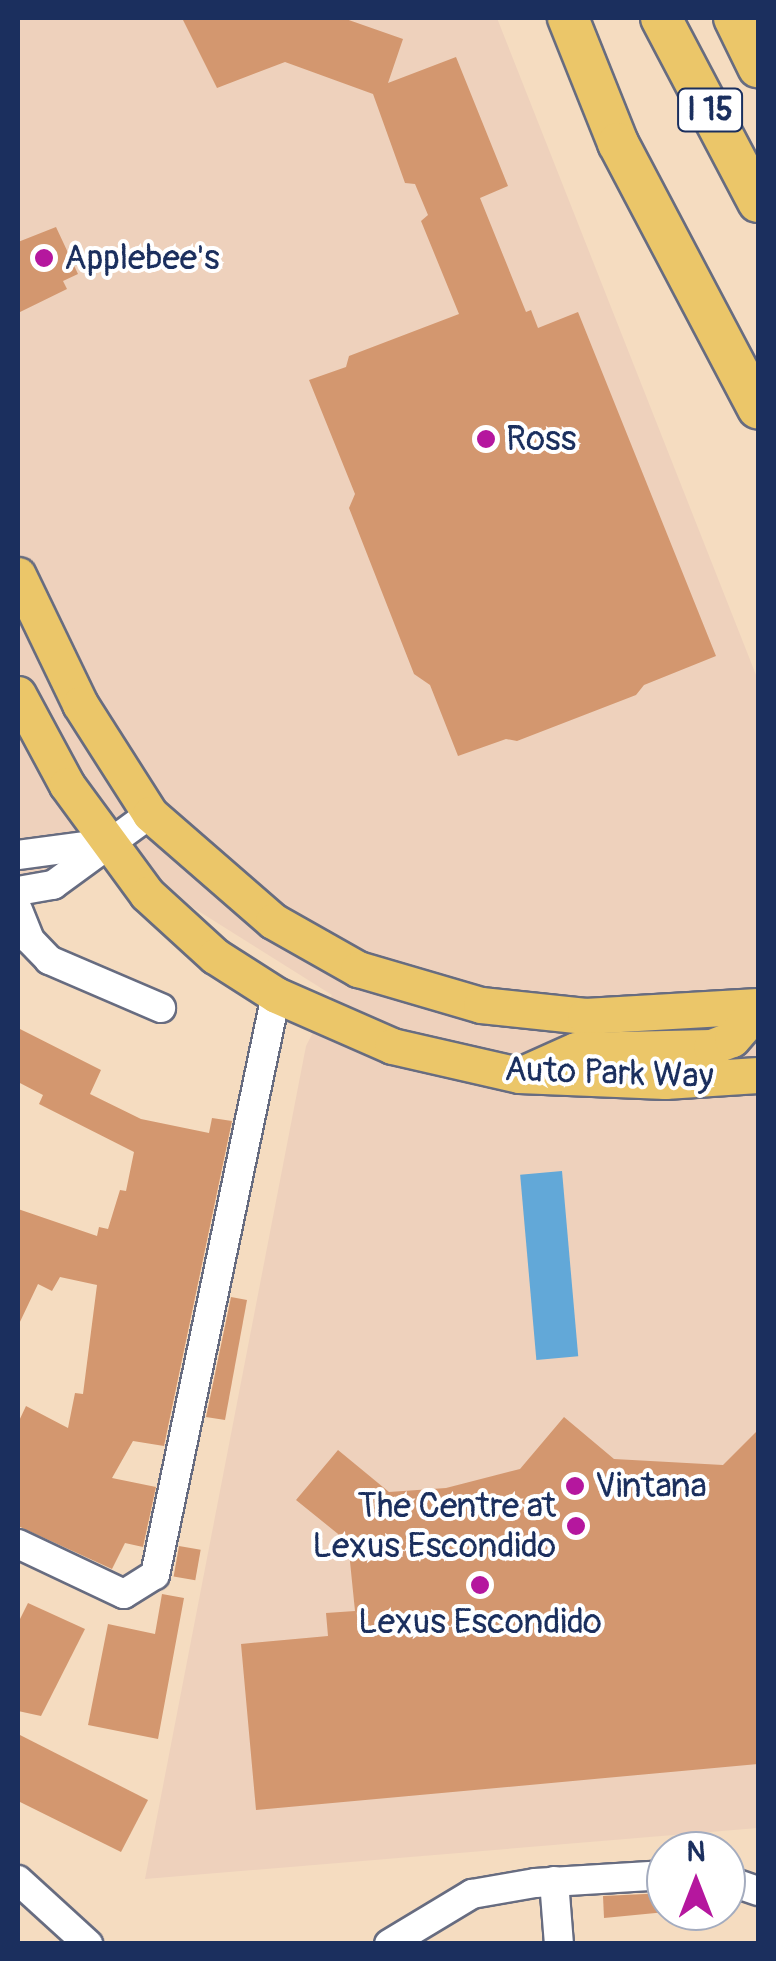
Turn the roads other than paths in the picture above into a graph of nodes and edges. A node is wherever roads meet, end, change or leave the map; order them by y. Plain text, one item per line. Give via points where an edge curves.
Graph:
1 (568, 18) edge
2 (661, 18) edge
3 (734, 18) edge
4 (758, 67) edge
5 (758, 202) edge
6 (758, 408) edge
7 (18, 575) edge
8 (18, 694) edge
9 (150, 814) junction
10 (110, 842) junction
11 (18, 855) edge
12 (18, 892) edge
13 (18, 910) edge
14 (276, 996) junction
15 (161, 1008) dead end
16 (758, 1008) edge
17 (520, 1075) junction
18 (758, 1075) edge
19 (19, 1549) edge
20 (646, 1876) edge
21 (18, 1880) edge
22 (554, 1881) junction
23 (88, 1944) edge
24 (389, 1944) edge
25 (559, 1944) edge

1 - 6 highway via 618,143
2 - 5 highway, I 15
3 - 4 highway
7 - 9 main road, Auto Park Way via 80,704
8 - 10 main road, Auto Park Way via 68,787
9 - 10 street
9 - 16 main road, Auto Park Way via 273,921 358,969 508,1009 664,1016
10 - 11 street
10 - 12 street via 53,884
10 - 14 main road, Auto Park Way via 172,921
13 - 15 street via 30,940 49,960
14 - 17 main road, Auto Park Way via 392,1046
14 - 19 street via 155,1575 124,1594
16 - 17 main road via 732,1039 711,1047 576,1050 556,1053
17 - 18 main road, Auto Park Way via 666,1081
20 - 22 street
21 - 23 street
22 - 24 street via 472,1894
22 - 25 street

